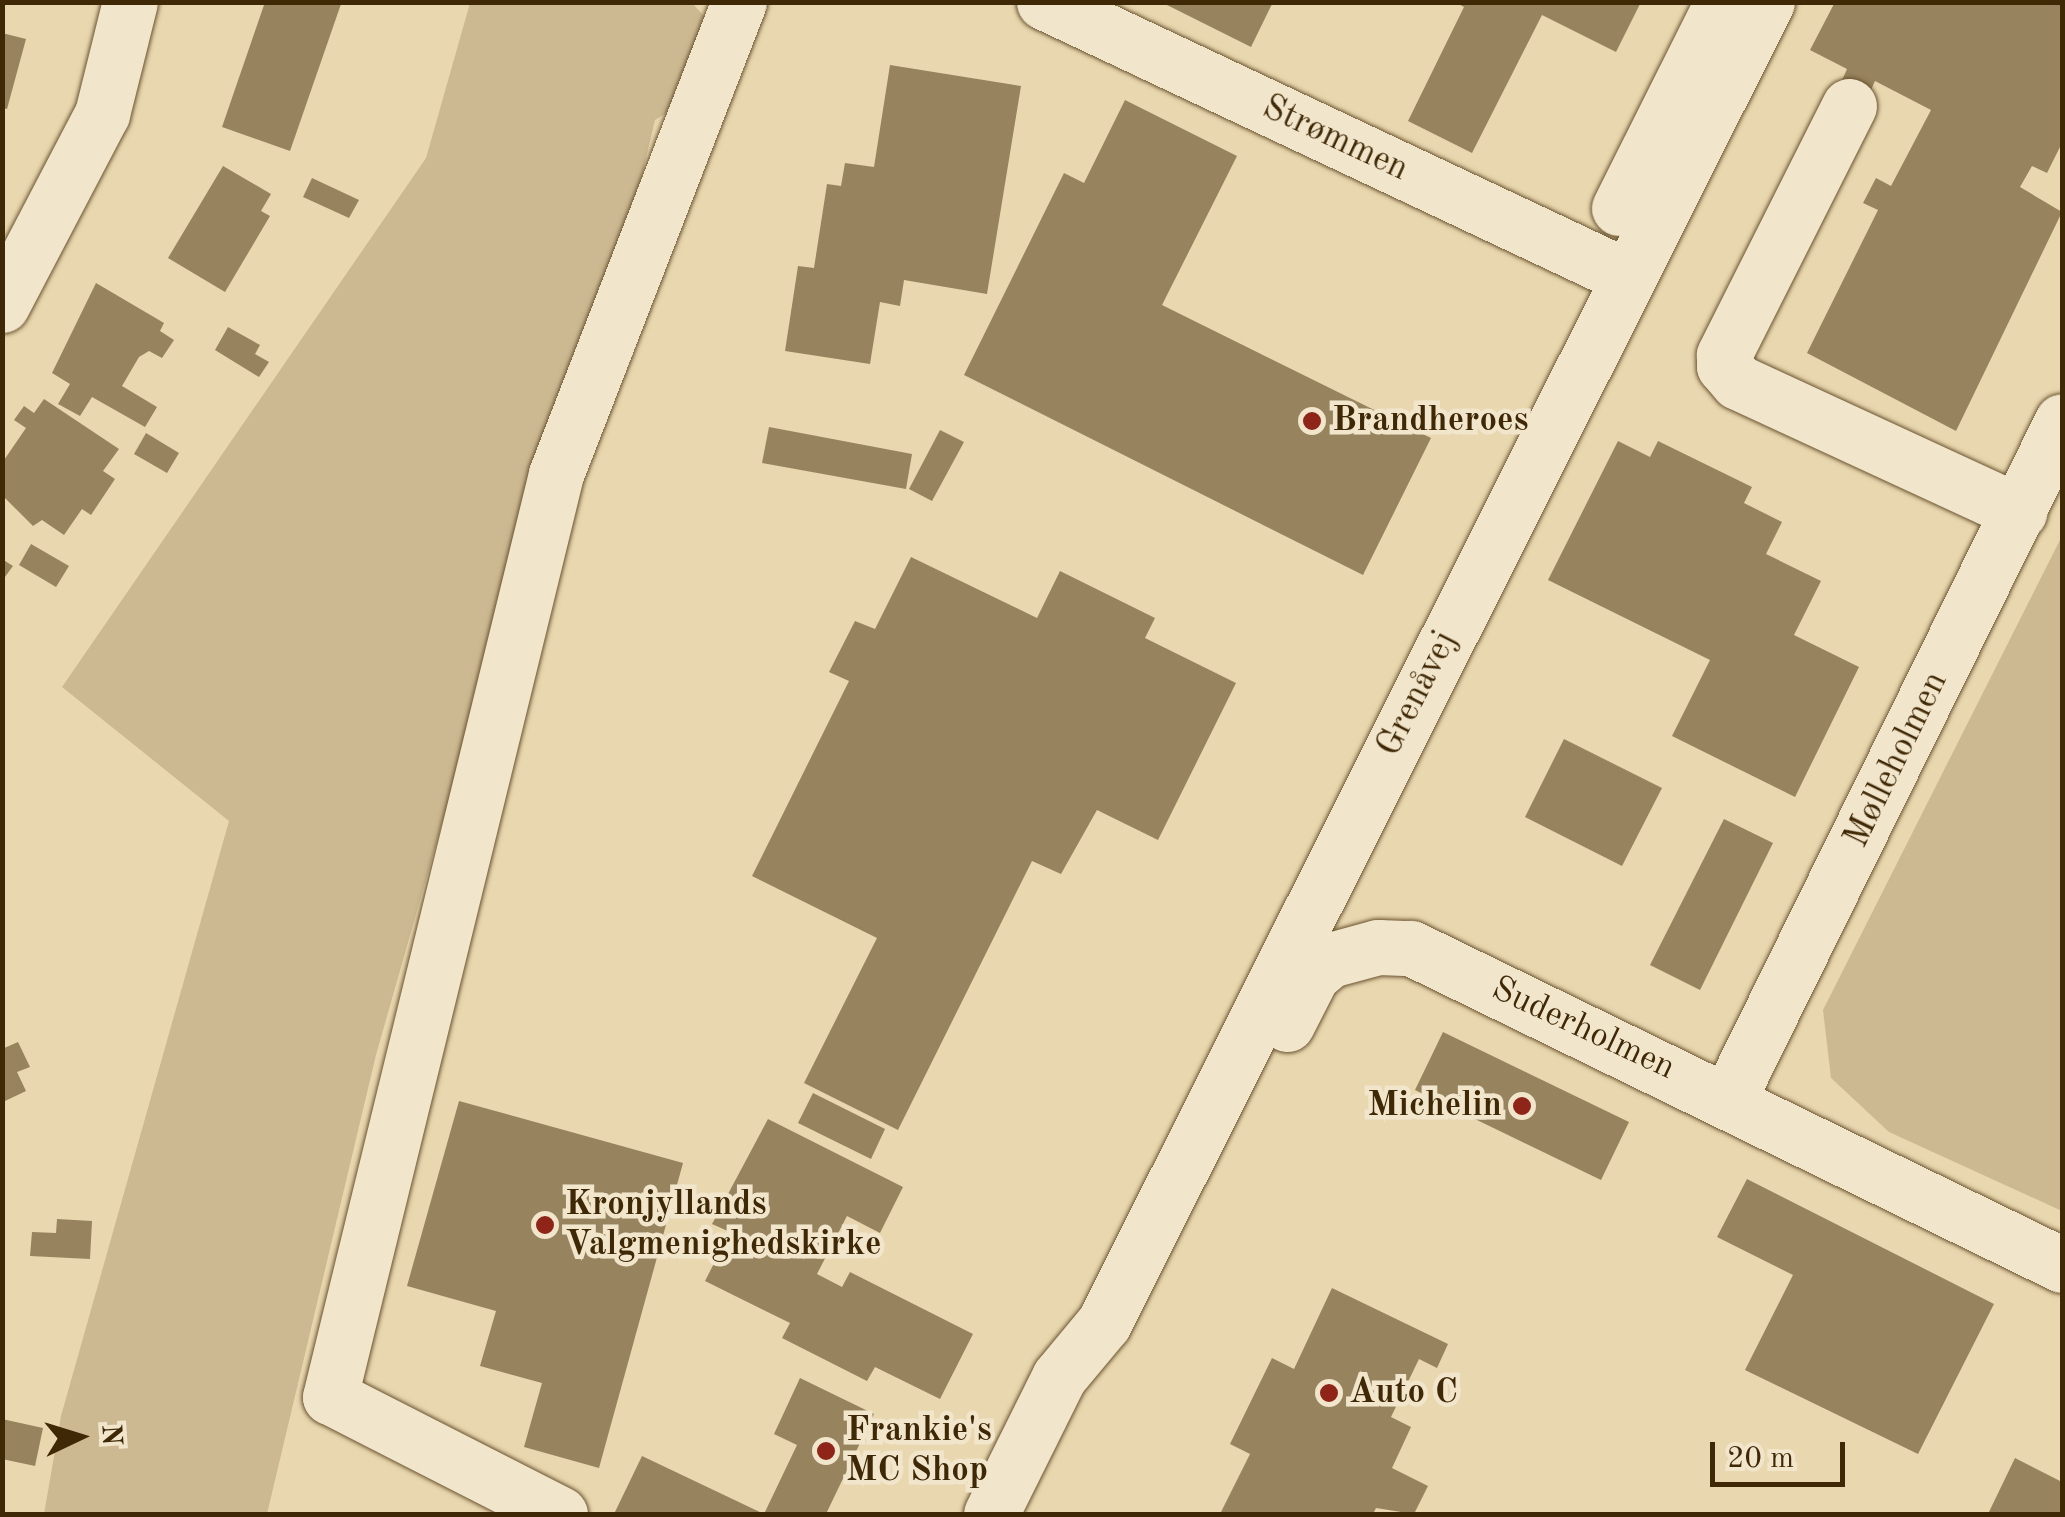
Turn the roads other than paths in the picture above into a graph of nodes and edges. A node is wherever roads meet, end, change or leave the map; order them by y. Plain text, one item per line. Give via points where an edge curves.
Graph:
1 (130, 2) edge
2 (739, 2) edge
3 (1044, 2) edge
4 (1722, 2) edge
5 (1767, 2) edge
6 (1849, 106) dead end
7 (1610, 268) junction
8 (2, 305) edge
9 (2062, 421) edge
10 (2019, 512) junction
11 (1730, 1098) junction
12 (1180, 1172) junction
13 (2062, 1265) edge
14 (1058, 1377) junction
15 (560, 1514) edge
16 (991, 1514) edge

1 - 8 street via 102,114
2 - 15 street via 556,474 330,1398
3 - 7 street, Strømmen
4 - 7 street, Grenåvej
5 - 7 street, Grenåvej
6 - 10 street via 1724,354 1724,366 1738,382
7 - 12 street, Grenåvej
7 - 14 street, Grenåvej via 1070,1316
9 - 10 street, Mølleholmen
10 - 11 street, Mølleholmen
11 - 12 street, Suderholmen via 1411,948 1351,952 1312,976 1267,1062
11 - 13 street, Suderholmen
12 - 14 street, Grenåvej via 1104,1323
14 - 16 street, Grenåvej

